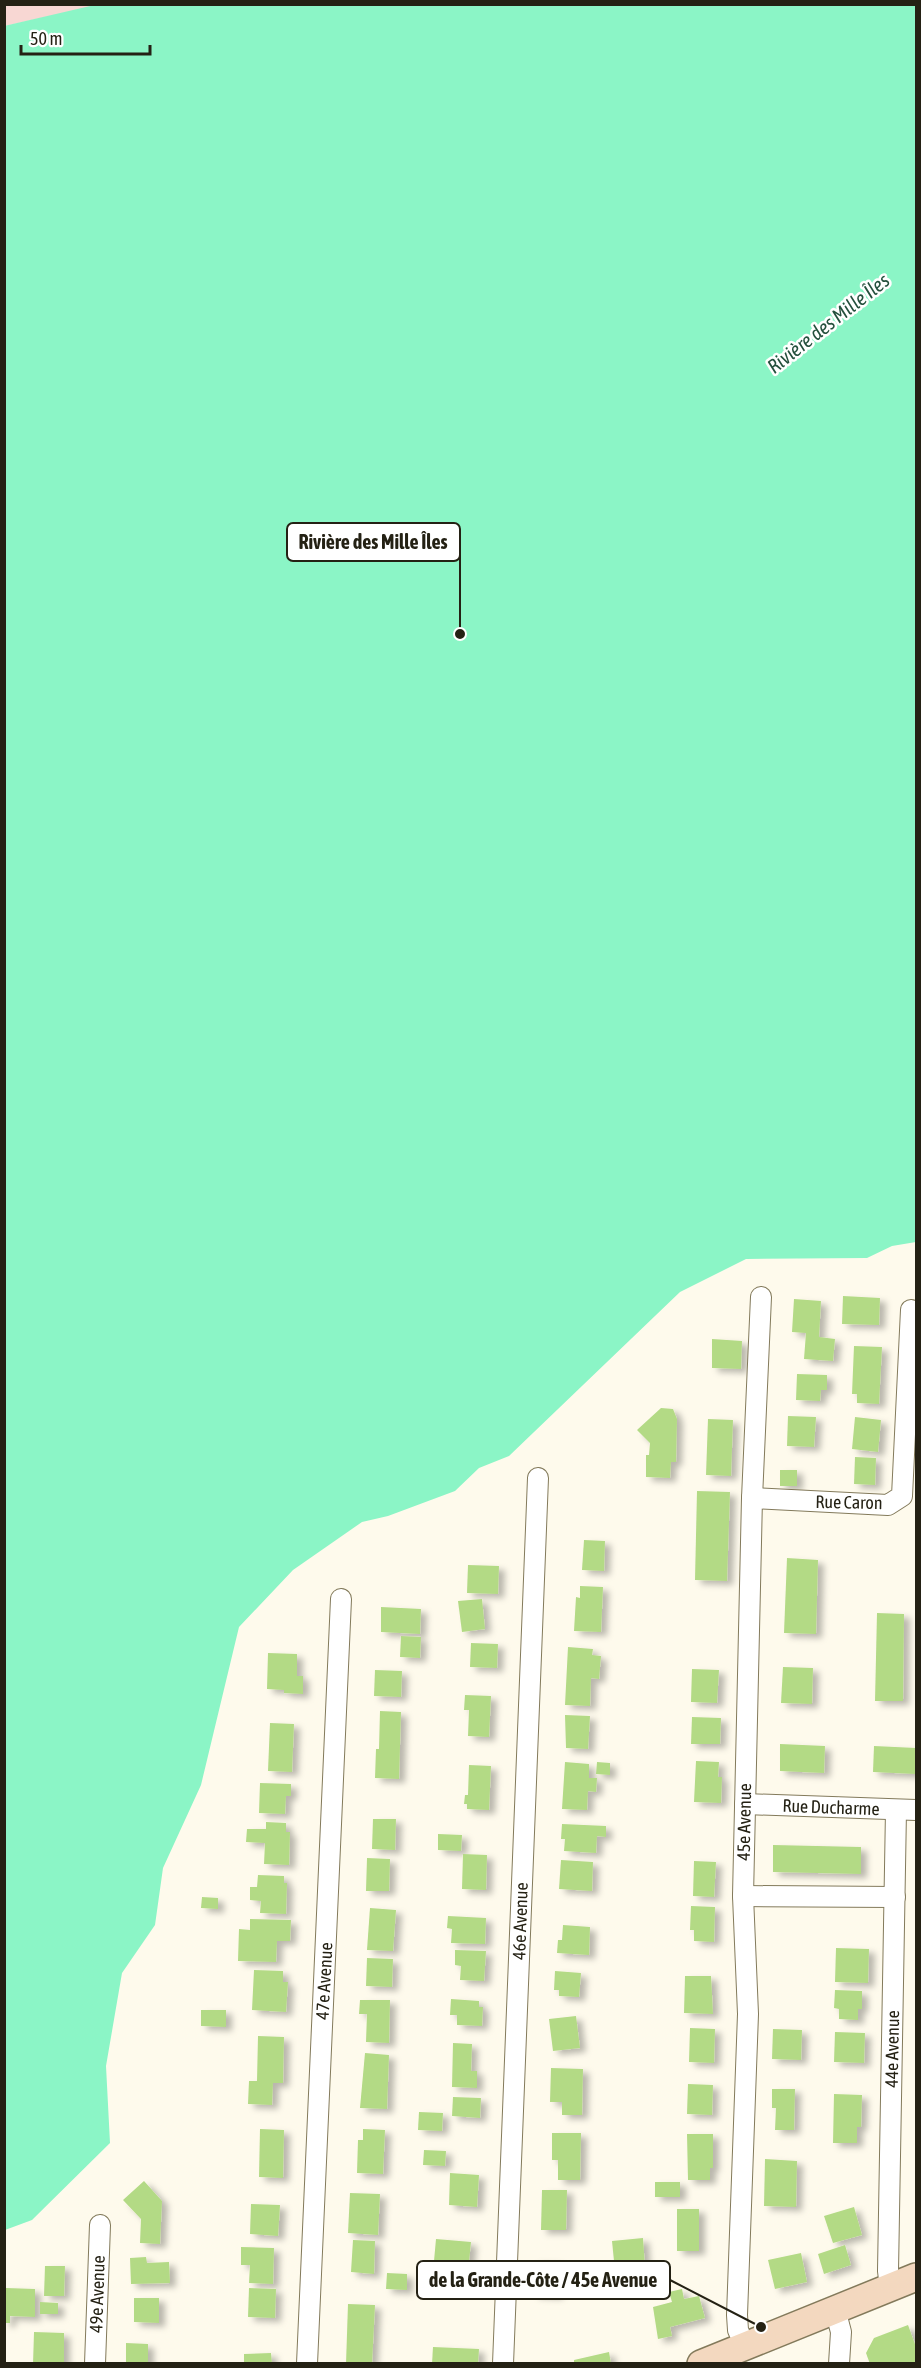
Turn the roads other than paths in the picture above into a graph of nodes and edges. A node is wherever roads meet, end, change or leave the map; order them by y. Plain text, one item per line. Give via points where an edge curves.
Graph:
1 (761, 1298) dead end
2 (911, 1310) dead end
3 (538, 1478) dead end
4 (753, 1498) junction
5 (341, 1599) dead end
6 (745, 1804) junction
7 (896, 1809) junction
8 (916, 1810) edge
9 (743, 1896) junction
10 (896, 1897) junction
11 (100, 2225) dead end
12 (916, 2277) edge
13 (891, 2287) junction
14 (835, 2309) junction
15 (745, 2346) junction
16 (713, 2361) edge
17 (95, 2364) edge
18 (307, 2364) edge
19 (503, 2364) edge
20 (839, 2364) edge

1 - 4 street, 45e Avenue
2 - 4 street, Rue Caron via 902,1496 888,1505
3 - 19 street, 46e Avenue
4 - 6 street, 45e Avenue
5 - 18 street, 47e Avenue
6 - 7 street, Rue Ducharme
6 - 9 street, 45e Avenue
7 - 8 street, Rue Ducharme
7 - 10 street, 44e Avenue
9 - 10 street
9 - 15 street, 45e Avenue via 748,2014 737,2315
10 - 13 street, 44e Avenue via 888,2271
11 - 17 street, 49e Avenue
12 - 13 main road
13 - 14 main road
14 - 15 main road
14 - 20 street via 841,2332
15 - 16 main road

